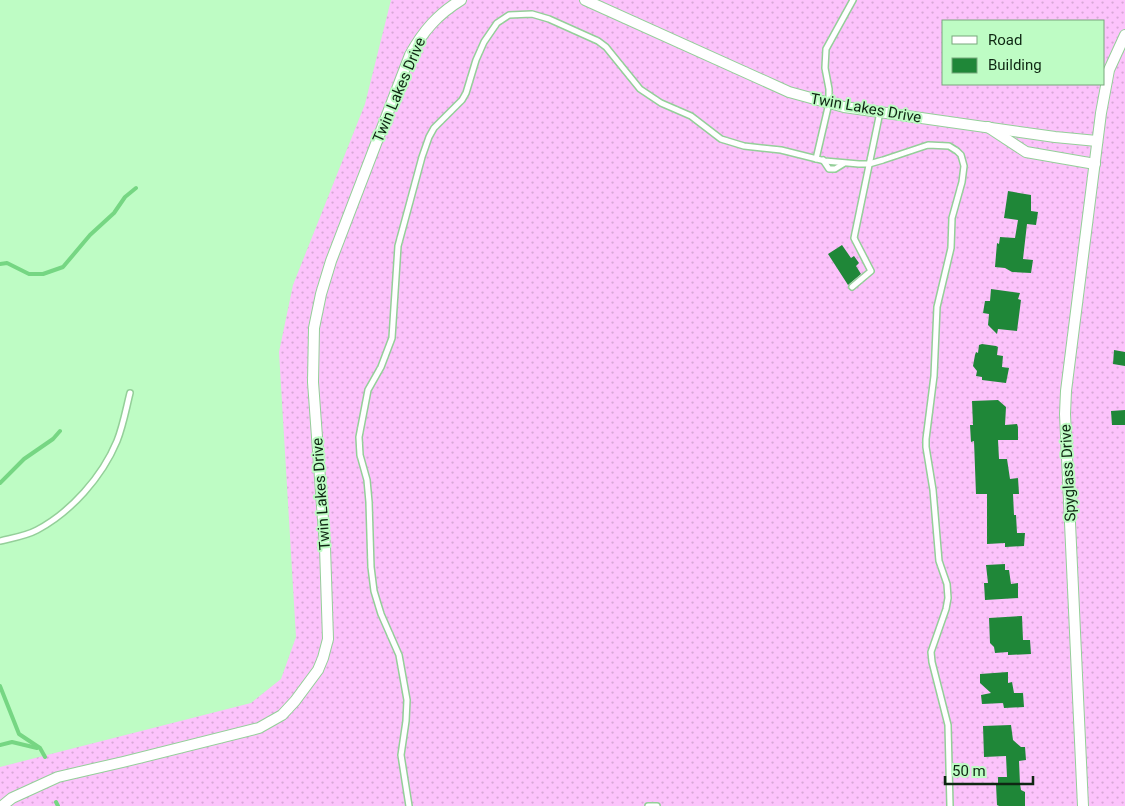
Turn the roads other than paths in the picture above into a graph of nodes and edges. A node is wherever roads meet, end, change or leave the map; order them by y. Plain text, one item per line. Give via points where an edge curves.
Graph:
1 (461, 0) edge
2 (585, 0) edge
3 (853, 0) edge
4 (1125, 35) edge
5 (829, 103) junction
6 (880, 112) junction
7 (987, 126) junction
8 (1097, 141) junction
9 (816, 158) junction
10 (869, 164) junction
11 (1095, 164) junction
12 (852, 287) dead end
13 (130, 393) dead end
14 (0, 541) edge
15 (2, 806) edge
16 (409, 806) edge
17 (648, 806) edge
18 (657, 806) edge
19 (950, 806) edge
20 (1083, 806) edge

1 - 15 street, Twin Lakes Drive via 422,33 410,55 331,261 318,308 314,328 313,382 328,639 318,670 282,715 259,728 58,777 12,798
2 - 5 street, Twin Lakes Drive via 789,92
3 - 5 lane via 826,49
4 - 8 street, Spyglass Drive via 1109,70
5 - 6 street, Twin Lakes Drive
5 - 9 lane
6 - 7 street, Twin Lakes Drive
6 - 10 lane
7 - 8 street, Twin Lakes Drive
7 - 11 street, Twin Lakes Drive via 1026,152
8 - 11 street, Spyglass Drive
9 - 10 lane via 844,164
9 - 16 lane via 744,146 722,139 692,116 661,103 640,88 598,41 549,19 532,14 509,15 497,23 484,42 466,93 434,128 422,157 398,246 392,338 381,368 368,390 358,438 367,480 374,591 399,655 407,700 401,755
10 - 12 lane via 854,238 872,271
10 - 19 lane via 934,145 954,148 961,155 964,166 952,218 951,248 937,307 926,447 939,560 948,598 931,652 948,725
11 - 20 street, Spyglass Drive via 1065,414
13 - 14 lane via 117,440 104,468 82,494 36,531
17 - 18 lane

